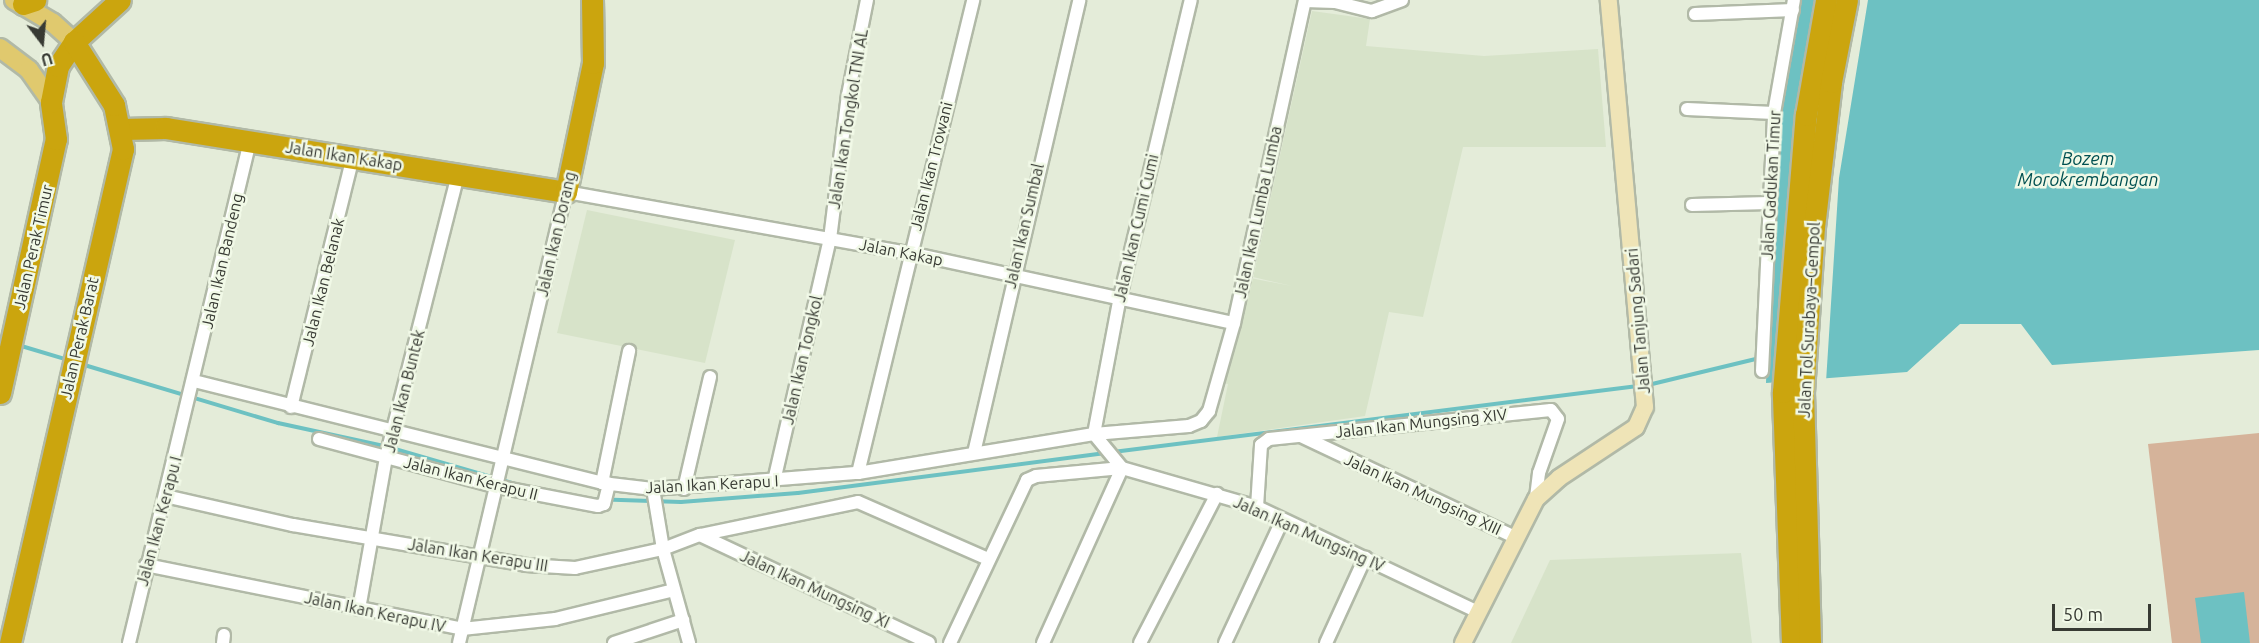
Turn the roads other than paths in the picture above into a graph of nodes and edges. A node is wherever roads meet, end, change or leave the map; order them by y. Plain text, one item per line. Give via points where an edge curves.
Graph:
1 (120, 0) edge
2 (592, 0) edge
3 (867, 0) edge
4 (973, 0) edge
5 (1079, 0) edge
6 (1191, 0) edge
7 (1305, 0) edge
8 (1402, 0) edge
9 (1609, 0) edge
10 (1826, 0) edge
11 (1847, 0) edge
12 (24, 1) edge
13 (1793, 5) edge
14 (1695, 14) dead end
15 (74, 42) junction
16 (0, 48) edge
17 (51, 102) junction
18 (1687, 109) dead end
19 (1774, 113) junction
20 (122, 129) junction
21 (250, 141) junction
22 (353, 158) junction
23 (458, 174) junction
24 (566, 192) junction
25 (1769, 203) junction
26 (1692, 205) dead end
27 (830, 239) junction
28 (909, 254) junction
29 (1012, 274) junction
30 (1120, 297) junction
31 (1234, 323) junction
32 (629, 351) dead end
33 (1763, 363) dead end
34 (710, 376) dead end
35 (193, 382) junction
36 (1793, 392) junction
37 (0, 393) edge
38 (189, 398) joint
39 (291, 407) junction
40 (1202, 421) joint
41 (394, 435) junction
42 (1095, 435) junction
43 (1300, 435) junction
44 (319, 439) dead end
45 (974, 453) junction
46 (388, 454) junction
47 (503, 461) junction
48 (1122, 468) junction
49 (858, 473) junction
50 (774, 482) junction
51 (494, 484) junction
52 (605, 484) junction
53 (684, 489) junction
54 (1217, 494) junction
55 (654, 495) junction
56 (165, 496) junction
57 (1536, 499) junction
58 (1257, 507) junction
59 (1282, 521) junction
60 (700, 535) junction
61 (371, 537) junction
62 (1515, 537) junction
63 (663, 549) junction
64 (478, 556) junction
65 (1365, 558) junction
66 (988, 559) junction
67 (146, 565) junction
68 (674, 590) junction
69 (359, 609) junction
70 (1478, 612) junction
71 (683, 620) junction
72 (462, 629) junction
73 (10, 643) edge
74 (129, 643) edge
75 (459, 643) edge
76 (614, 643) edge
77 (689, 643) edge
78 (929, 643) edge
79 (950, 643) edge
80 (1043, 643) edge
81 (1140, 643) edge
82 (1225, 643) edge
83 (1326, 643) edge
84 (1463, 643) edge
85 (1792, 643) edge
86 (1810, 643) edge

1 - 15 highway, Jalan Perak Timur
2 - 24 highway, Jalan Ikan Dorang via 594,63
3 - 27 street, Jalan Ikan Tongkol TNI AL via 848,95
4 - 28 street, Jalan Ikan Trowani
5 - 29 street, Jalan Ikan Sumbal
6 - 30 street, Jalan Ikan Cumi Cumi
7 - 8 street via 1372,11
7 - 31 street, Jalan Ikan Lumba Lumba
9 - 57 street, Jalan Tanjung Sadari via 1646,406 1636,427 1560,478
10 - 36 highway, Jalan Tol Surabaya–Gempol via 1806,115
11 - 36 highway, Jalan Tol Surabaya–Gempol via 1831,82
12 - 15 main road
13 - 14 street
13 - 19 street, Jalan Gadukan Timur
15 - 17 highway, Jalan Perak Timur via 58,66
15 - 20 highway, Jalan Perak Barat via 114,105
16 - 17 main road via 30,70
17 - 37 highway, Jalan Perak Timur via 56,139
18 - 19 street
19 - 25 street, Jalan Gadukan Timur
20 - 21 highway, Jalan Ikan Kakap via 166,128
20 - 73 highway, Jalan Perak Barat via 123,149
21 - 22 highway, Jalan Ikan Kakap
21 - 35 street, Jalan Ikan Bandeng
22 - 23 highway, Jalan Ikan Kakap
22 - 39 street, Jalan Ikan Belanak
23 - 24 highway, Jalan Ikan Kakap
23 - 41 street, Jalan Ikan Buntek
24 - 27 street, Jalan Kakap
24 - 47 street, Jalan Ikan Dorang
25 - 26 street
25 - 33 street, Jalan Gadukan Timur
27 - 28 street, Jalan Kakap
27 - 50 street, Jalan Ikan Tongkol
28 - 29 street, Jalan Kakap
28 - 49 street, Jalan Ikan Trowani
29 - 30 street, Jalan Kakap
29 - 45 street, Jalan Ikan Sumbal
30 - 31 street, Jalan Kakap
30 - 42 street, Jalan Ikan Cumi Cumi
31 - 40 street, Jalan Ikan Lumba Lumba via 1209,411
32 - 52 street
34 - 53 street
35 - 38 street, Jalan Ikan Bandeng
35 - 39 street, Jalan Ikan Kerapu I
36 - 85 highway, Jalan Tol Surabaya–Gempol
36 - 86 highway, Jalan Tol Surabaya–Gempol
38 - 56 street, Jalan Ikan Kerapu I
39 - 41 street, Jalan Ikan Kerapu I
40 - 42 street, Jalan Ikan Kerapu I via 1189,426
41 - 46 street, Jalan Ikan Buntek
41 - 47 street, Jalan Ikan Kerapu I
42 - 45 street, Jalan Ikan Kerapu I
42 - 48 street
43 - 57 street, Jalan Ikan Mungsing XIV via 1551,410 1558,419 1539,473
43 - 58 street, Jalan Ikan Mungsing XIV via 1269,439 1261,445
43 - 62 street, Jalan Ikan Mungsing XIII
44 - 46 street, Jalan Ikan Kerapu II
45 - 49 street, Jalan Ikan Kerapu I
46 - 51 street, Jalan Ikan Kerapu II
46 - 61 street, Jalan Ikan Buntek
47 - 51 street, Jalan Ikan Dorang
47 - 52 street, Jalan Ikan Kerapu I
48 - 54 street, Jalan Ikan Mungsing IV
48 - 66 street, Jalan Ikan Mungsing IV via 1027,480
48 - 80 street
49 - 50 street, Jalan Ikan Kerapu I
50 - 53 street, Jalan Ikan Kerapu I
51 - 52 street, Jalan Ikan Kerapu II via 598,506 604,504
51 - 64 street
52 - 55 street, Jalan Ikan Kerapu I
53 - 55 street, Jalan Ikan Kerapu I
54 - 58 street, Jalan Ikan Mungsing IV
54 - 81 street
55 - 63 street
56 - 61 street, Jalan Ikan Kerapu III via 293,525
56 - 67 street, Jalan Ikan Kerapu I
57 - 62 street, Jalan Tanjung Sadari
58 - 59 street, Jalan Ikan Mungsing IV
59 - 65 street, Jalan Ikan Mungsing IV
59 - 82 street
60 - 63 street, Jalan Ikan Kerapu III
60 - 66 street, Jalan Ikan Kerapu III via 858,502
60 - 78 street, Jalan Ikan Mungsing XI
61 - 64 street, Jalan Ikan Kerapu III
61 - 69 street, Jalan Ikan Buntek
62 - 70 street, Jalan Tanjung Sadari
63 - 64 street, Jalan Ikan Kerapu III via 575,568
63 - 68 street
64 - 72 street
65 - 70 street, Jalan Ikan Mungsing IV
65 - 83 street
66 - 79 street
67 - 69 street, Jalan Ikan Kerapu IV
67 - 74 street, Jalan Ikan Kerapu I
68 - 71 street
68 - 72 street, Jalan Ikan Kerapu IV via 555,619
69 - 72 street, Jalan Ikan Kerapu IV
70 - 84 street, Jalan Tanjung Sadari
71 - 76 street
71 - 77 street
72 - 75 street

